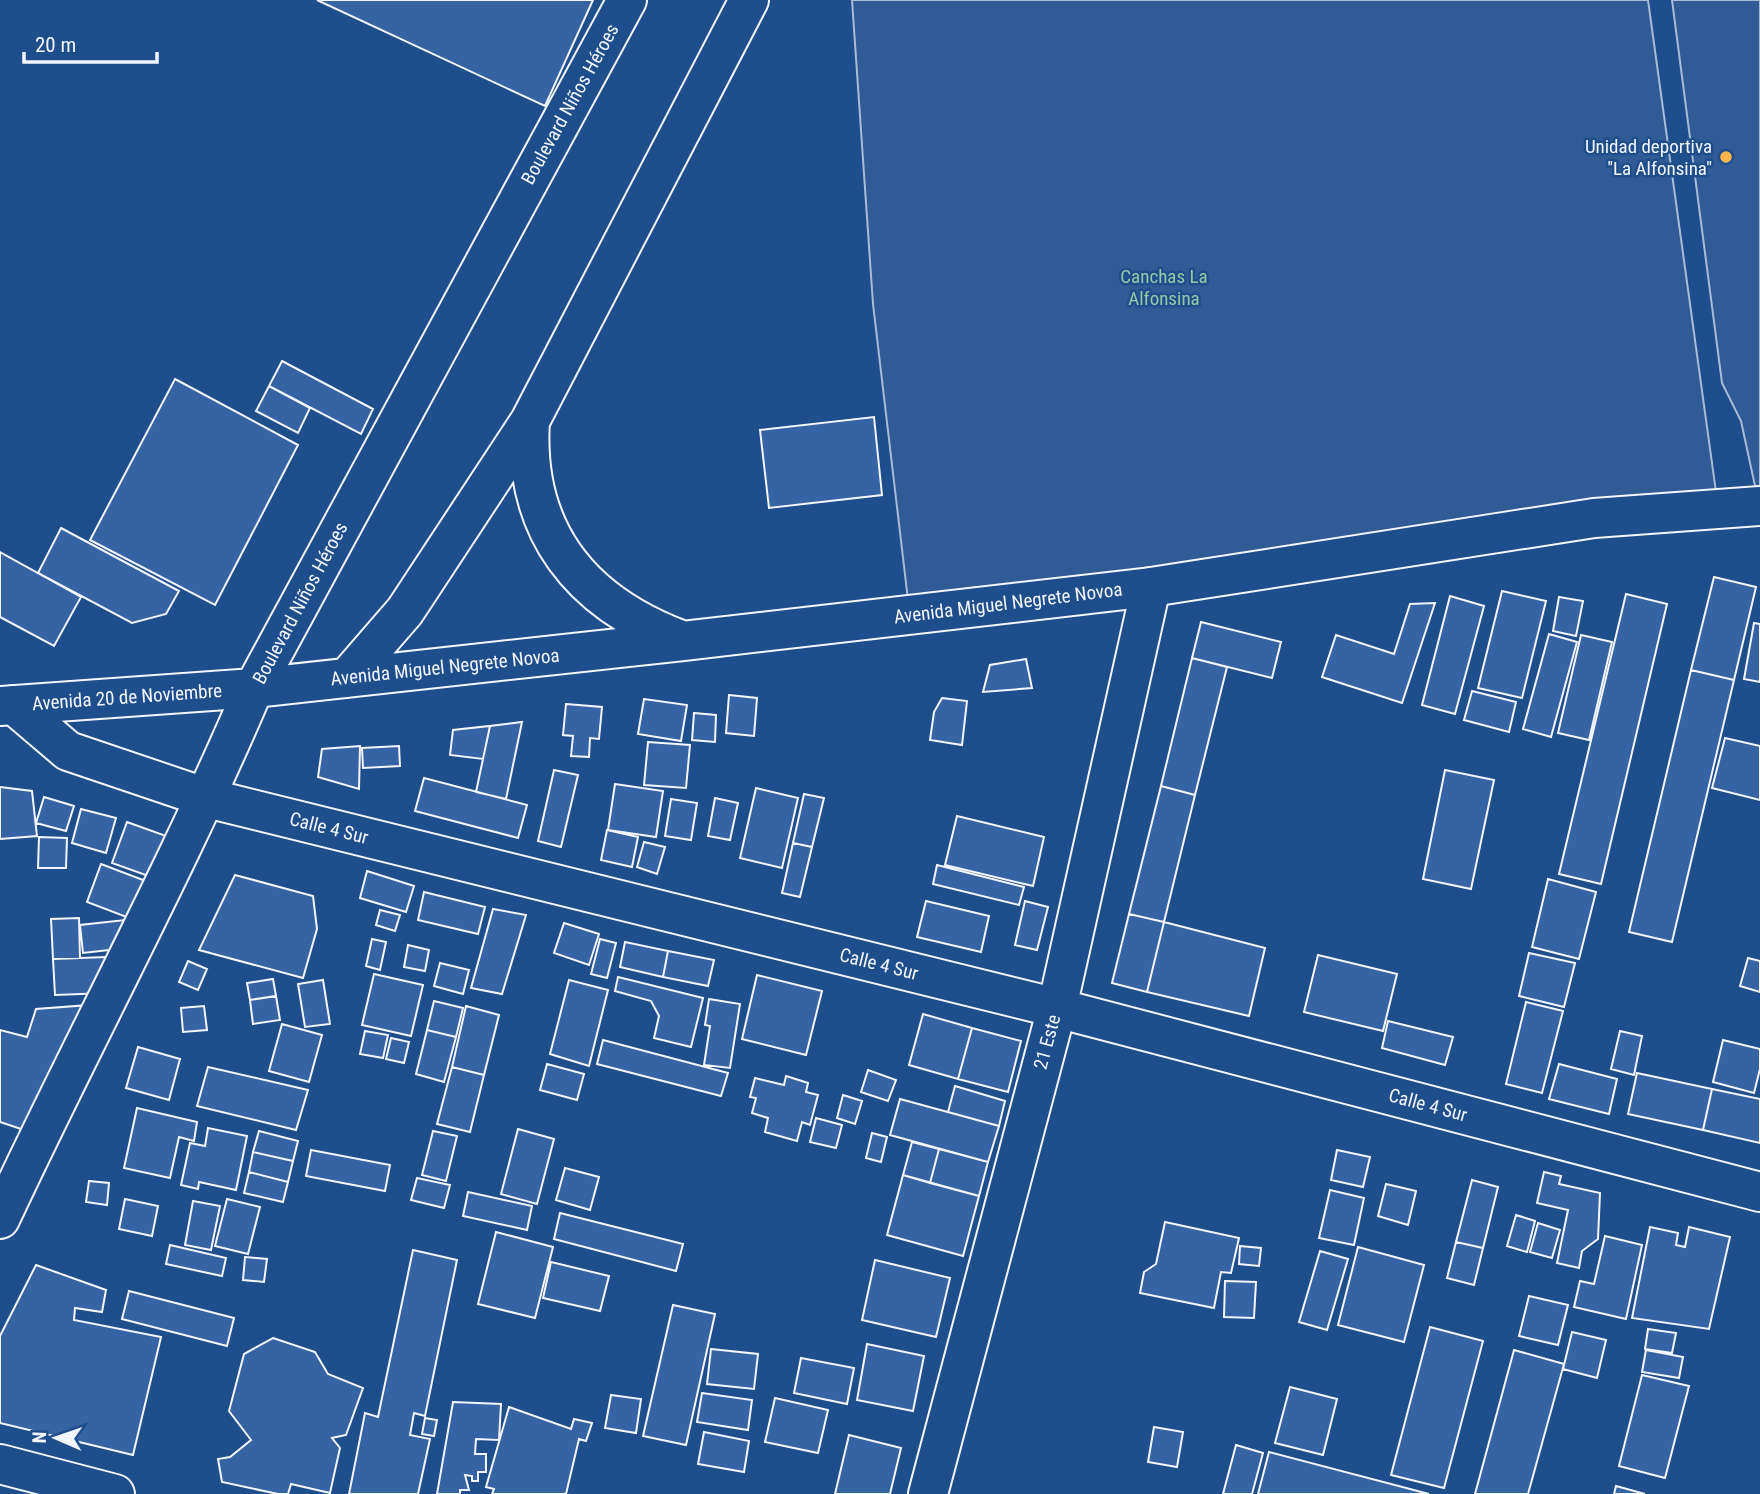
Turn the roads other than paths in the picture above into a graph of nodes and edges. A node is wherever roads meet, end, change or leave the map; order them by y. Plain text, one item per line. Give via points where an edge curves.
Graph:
1 (627, 0) edge
2 (749, 0) edge
3 (530, 421) junction
4 (1760, 506) edge
5 (1151, 587) junction
6 (683, 641) junction
7 (347, 678) junction
8 (254, 688) junction
9 (7, 706) edge
10 (207, 798) junction
11 (1057, 1008) junction
12 (1760, 1192) edge
13 (0, 1219) edge
14 (0, 1464) edge
15 (115, 1494) edge
16 (928, 1494) edge

1 - 8 main road, Boulevard Niños Héroes
2 - 3 main road
3 - 6 main road via 531,481 551,538 568,564 619,611
3 - 7 main road via 405,611
4 - 5 main road, Avenida Miguel Negrete Novoa via 1594,518
5 - 6 main road, Avenida Miguel Negrete Novoa
5 - 11 main road, 21 Este
6 - 7 main road, Avenida Miguel Negrete Novoa
7 - 8 main road, Avenida Miguel Negrete Novoa
8 - 9 main road, Avenida 20 de Noviembre
8 - 10 main road, Boulevard Niños Héroes
9 - 10 main road, Calle 4 Sur via 68,751
10 - 11 main road, Calle 4 Sur
10 - 13 main road, Boulevard Niños Héroes
11 - 12 main road, Calle 4 Sur
11 - 16 main road, 21 Este
14 - 15 main road

